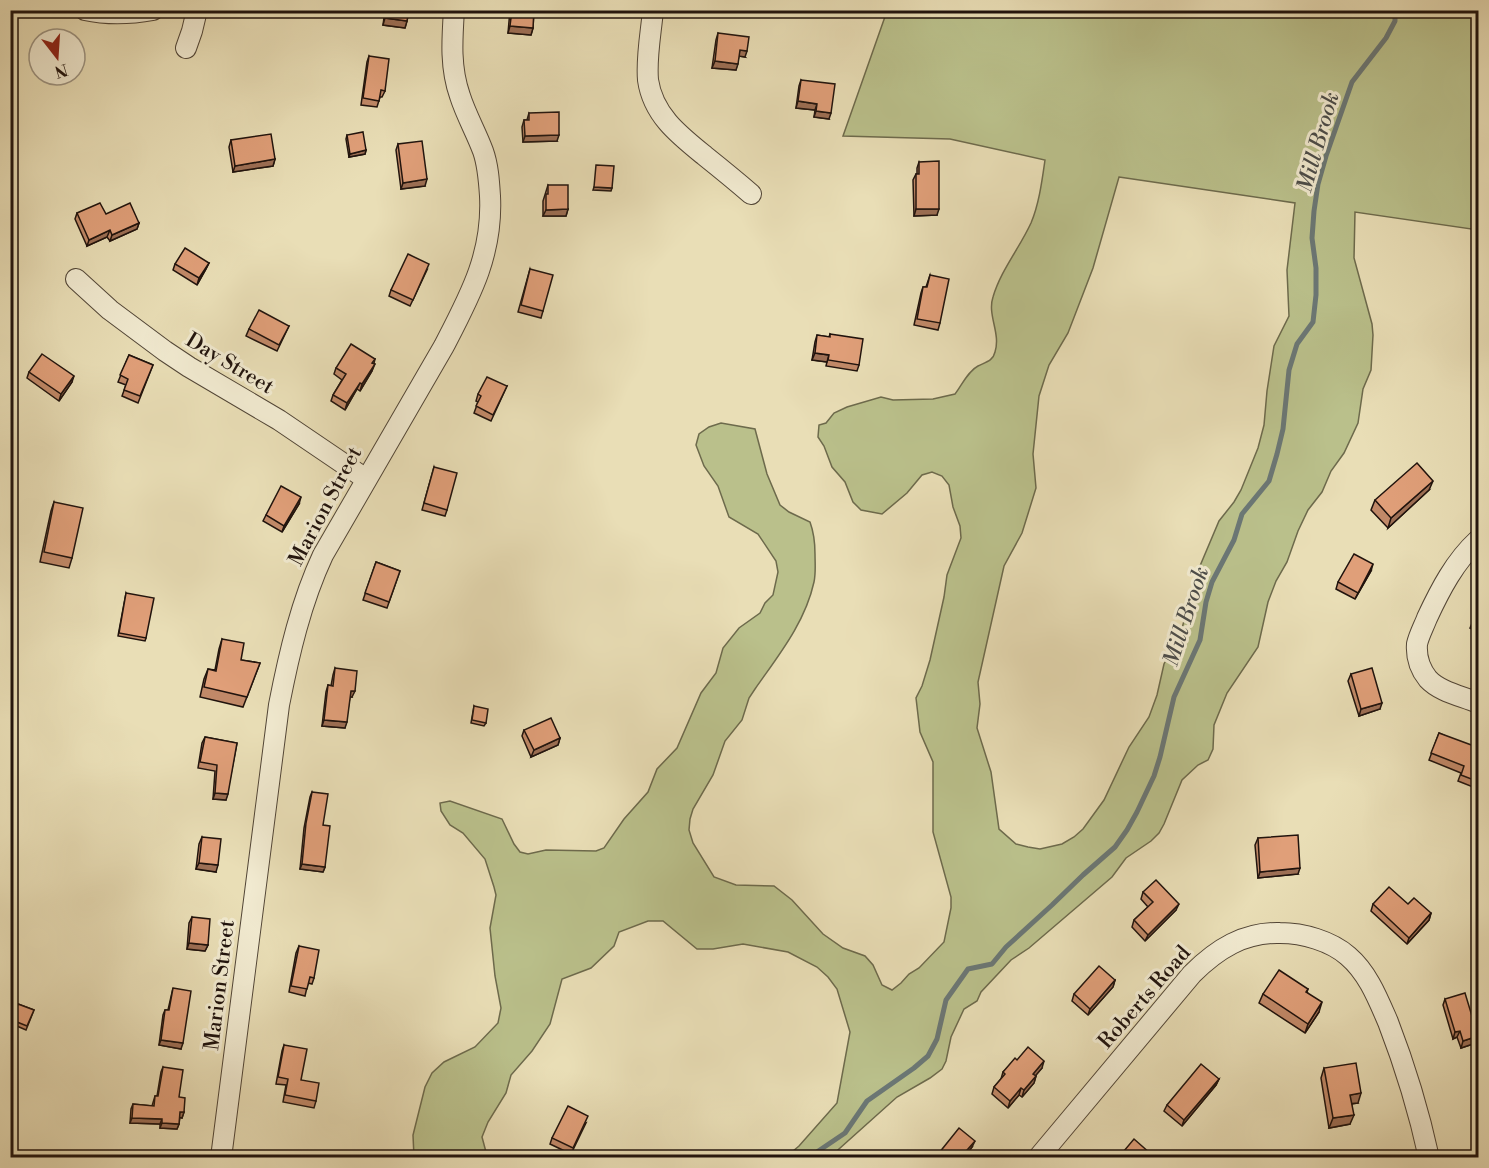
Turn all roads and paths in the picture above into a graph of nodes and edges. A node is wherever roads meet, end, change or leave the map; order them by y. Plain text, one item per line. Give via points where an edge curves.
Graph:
1 (85, 10) edge
2 (153, 10) edge
3 (197, 10) edge
4 (454, 10) edge
5 (653, 10) edge
6 (186, 48) dead end
7 (752, 194) dead end
8 (76, 279) dead end
9 (366, 479) junction
10 (1479, 540) edge
11 (1479, 703) edge
12 (221, 1158) edge
13 (1038, 1158) edge
14 (1429, 1158) edge

1 - 2 street
3 - 6 street
4 - 9 street, Marion Street via 454,73 489,177 489,233 483,261 460,315
5 - 7 street via 648,72 657,108 675,131
8 - 9 street, Day Street via 110,310 189,368 279,420
9 - 12 street, Marion Street via 317,568 289,654 279,705
10 - 11 street via 1446,581 1417,650 1420,666 1430,681
13 - 14 street, Roberts Road via 1204,962 1232,944 1255,936 1288,933 1332,946 1362,971 1394,1039

